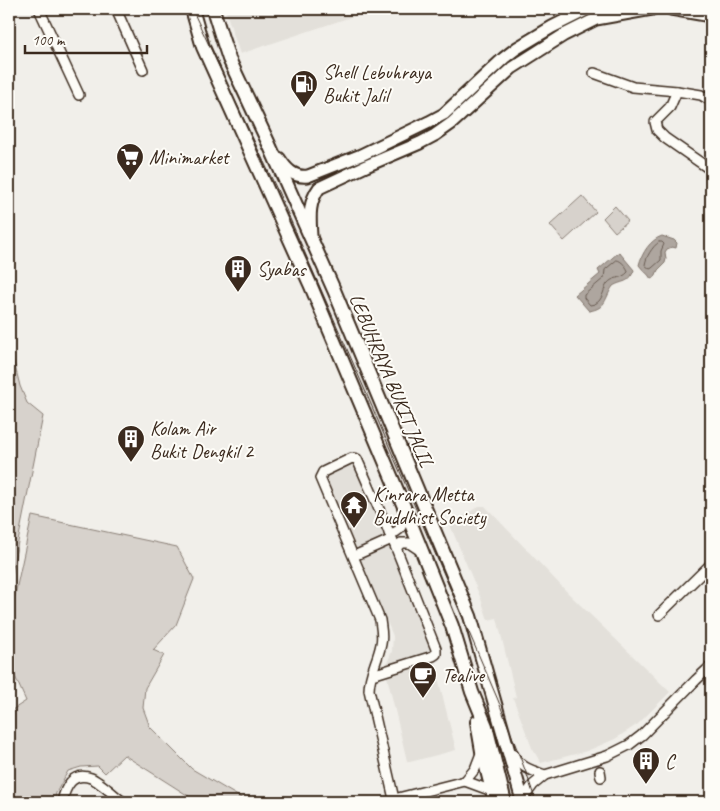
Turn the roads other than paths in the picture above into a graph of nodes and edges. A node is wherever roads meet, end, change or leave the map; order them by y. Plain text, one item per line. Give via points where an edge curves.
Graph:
1 (39, 9) edge
2 (116, 9) edge
3 (192, 9) edge
4 (213, 9) edge
5 (588, 9) edge
6 (652, 9) edge
7 (671, 9) edge
8 (711, 16) edge
9 (143, 70) dead end
10 (594, 73) dead end
11 (677, 91) junction
12 (80, 95) dead end
13 (711, 101) edge
14 (268, 142) junction
15 (361, 155) junction
16 (366, 166) junction
17 (711, 170) edge
18 (311, 238) junction
19 (405, 509) junction
20 (393, 540) junction
21 (422, 552) junction
22 (354, 556) junction
23 (711, 564) edge
24 (659, 615) dead end
25 (711, 666) edge
26 (372, 676) junction
27 (472, 692) junction
28 (502, 730) junction
29 (482, 751) junction
30 (545, 775) junction
31 (465, 781) junction
32 (493, 796) edge
33 (392, 800) edge
34 (62, 802) edge
35 (123, 802) edge
36 (505, 802) edge
37 (524, 802) edge

1 - 12 street
2 - 9 street
3 - 19 highway, LEBUHRAYA BUKIT JALIL via 203,47 310,284
4 - 14 highway, LEBUHRAYA BUKIT JALIL via 229,59
5 - 15 main road via 517,48 444,114
6 - 16 main road via 596,19 564,35 512,68 435,135
7 - 8 main road
10 - 11 street via 632,87
11 - 13 street via 701,95
11 - 17 street via 670,107 656,122 657,130
14 - 15 main road via 286,168 302,177
14 - 18 highway, LEBUHRAYA BUKIT JALIL
15 - 16 main road
16 - 18 main road via 320,188 314,195
18 - 28 highway, LEBUHRAYA BUKIT JALIL via 470,616
19 - 20 street via 402,526 394,533
19 - 21 highway, LEBUHRAYA BUKIT JALIL
20 - 21 street via 409,543
20 - 22 street
20 - 22 street via 357,459 352,458 323,472 320,478
20 - 26 street via 436,654
21 - 27 highway, LEBUHRAYA BUKIT JALIL via 452,626
22 - 26 street via 380,620 381,643
23 - 24 street
25 - 30 street via 629,745 607,756
26 - 33 street via 369,690
27 - 29 highway
27 - 36 highway via 486,726
28 - 30 street via 519,763
28 - 37 highway, LEBUHRAYA BUKIT JALIL
29 - 31 street
29 - 32 highway
30 - 37 street via 533,785
31 - 32 street
31 - 33 street
34 - 35 street via 67,785 80,777 91,778

